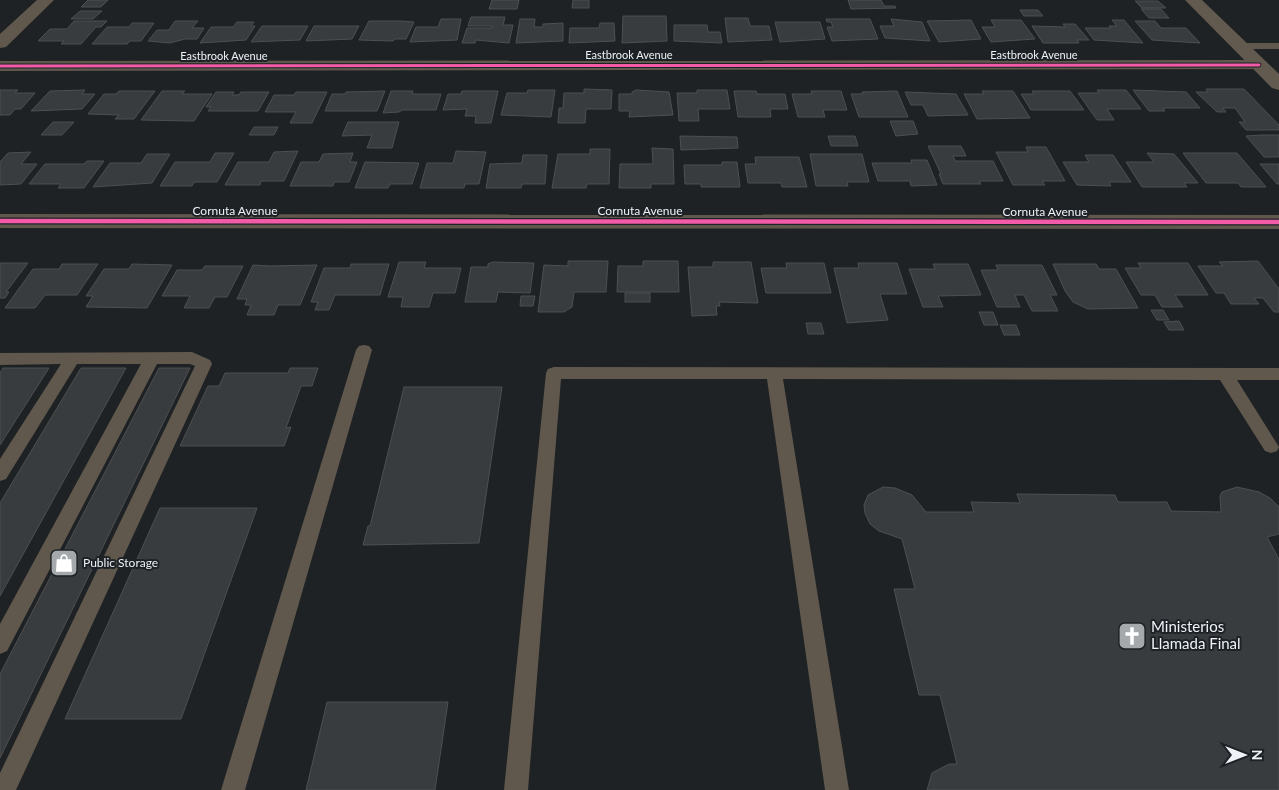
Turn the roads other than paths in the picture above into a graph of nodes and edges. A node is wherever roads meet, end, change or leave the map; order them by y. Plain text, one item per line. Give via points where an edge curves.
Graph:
1 (46, 0) edge
2 (1193, 0) edge
3 (0, 43) edge
4 (1240, 46) junction
5 (1279, 46) edge
6 (1259, 64) junction
7 (0, 66) edge
8 (1279, 84) edge
9 (0, 221) edge
10 (1279, 222) edge
11 (364, 350) dead end
12 (152, 358) junction
13 (0, 359) edge
14 (72, 359) junction
15 (774, 373) junction
16 (1225, 374) junction
17 (1279, 374) edge
18 (1271, 446) dead end
19 (0, 474) edge
20 (0, 644) edge
21 (4, 790) edge
22 (233, 790) edge
23 (516, 790) edge
24 (837, 790) edge

1 - 3 street
2 - 4 street
4 - 5 lane
4 - 6 street
6 - 7 street, Eastbrook Avenue
6 - 8 street
9 - 10 street, Cornuta Avenue
11 - 22 lane
12 - 14 lane
12 - 20 lane
12 - 21 lane via 192,358 204,364
13 - 14 lane
14 - 19 lane
15 - 16 lane
15 - 23 lane via 554,373
15 - 24 lane
16 - 17 lane
16 - 18 lane

